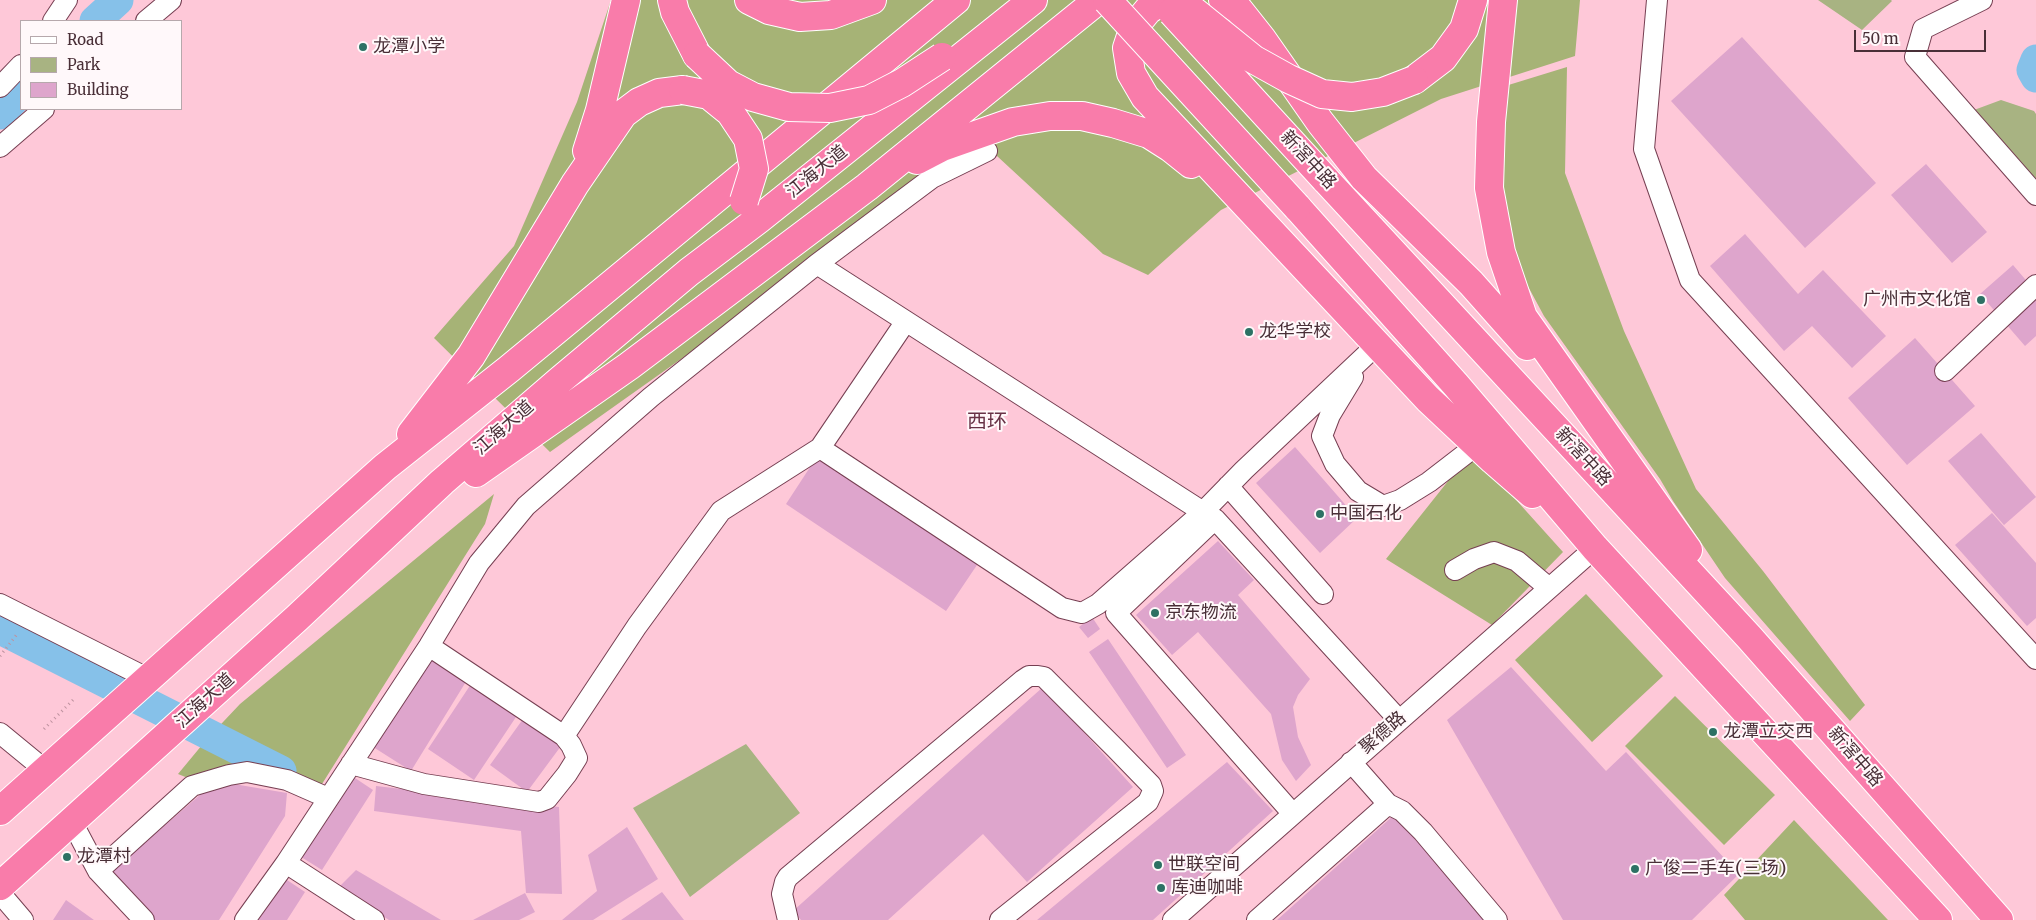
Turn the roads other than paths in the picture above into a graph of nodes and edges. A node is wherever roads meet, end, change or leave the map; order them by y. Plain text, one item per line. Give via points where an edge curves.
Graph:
1 (68, 0) edge
2 (171, 0) edge
3 (626, 0) edge
4 (672, 0) edge
5 (748, 0) edge
6 (872, 0) edge
7 (956, 0) edge
8 (1026, 0) edge
9 (1033, 0) edge
10 (1098, 0) edge
11 (1108, 0) edge
12 (1162, 0) edge
13 (1180, 0) edge
14 (1222, 0) edge
15 (1473, 0) edge
16 (1503, 0) edge
17 (1657, 0) edge
18 (1982, 0) edge
19 (54, 20) edge
20 (147, 20) edge
21 (20, 66) edge
22 (0, 87) edge
23 (43, 110) edge
24 (0, 147) edge
25 (986, 151) dead end
26 (575, 184) junction
27 (867, 186) junction
28 (2036, 195) edge
29 (1300, 261) junction
30 (817, 264) junction
31 (689, 272) junction
32 (2036, 286) edge
33 (906, 321) junction
34 (1371, 349) junction
35 (1945, 371) dead end
36 (1477, 445) junction
37 (820, 448) junction
38 (1628, 466) junction
39 (385, 467) junction
40 (1228, 486) junction
41 (1203, 512) junction
42 (379, 542) junction
43 (1595, 548) junction
44 (1455, 570) dead end
45 (1549, 588) junction
46 (1324, 594) dead end
47 (0, 604) edge
48 (1749, 637) junction
49 (429, 646) junction
50 (2036, 659) edge
51 (147, 678) junction
52 (1399, 720) junction
53 (0, 733) edge
54 (564, 736) junction
55 (1351, 762) junction
56 (350, 764) junction
57 (45, 770) junction
58 (328, 798) junction
59 (1388, 804) junction
60 (0, 811) edge
61 (1293, 814) junction
62 (72, 822) junction
63 (286, 863) junction
64 (98, 872) junction
65 (0, 886) edge
66 (0, 893) edge
67 (1932, 918) edge
68 (23, 920) edge
69 (144, 920) edge
70 (245, 920) edge
71 (374, 920) edge
72 (788, 920) edge
73 (1000, 920) edge
74 (1173, 920) edge
75 (1257, 920) edge
76 (1497, 920) edge
77 (1999, 920) edge

1 - 19 street
2 - 20 street
3 - 26 highway via 600,110
4 - 8 highway, bridge via 697,55 728,84 753,97 790,107 822,108 869,100 902,83
5 - 6 highway via 769,10 800,17 832,15
7 - 39 highway via 509,369
9 - 31 highway, 江海大道
10 - 27 highway
11 - 43 highway, bridge via 1462,392
12 - 29 highway via 1148,10 1134,27 1127,48 1131,73 1146,97
12 - 48 highway, 新滘中路, bridge
13 - 15 highway, bridge via 1253,59 1322,94 1352,97 1383,92 1414,80 1443,58 1464,29
14 - 38 highway via 1239,10 1364,178 1511,326
16 - 38 highway via 1491,122 1489,188 1500,252 1523,317
17 - 50 street via 1644,149 1690,280
18 - 28 street via 1923,30 1915,58
21 - 22 street
23 - 24 street
25 - 30 street via 932,178
26 - 31 highway, bridge via 623,114 639,102 659,93 683,90 708,95 730,112 748,139 754,169 744,201 722,234
26 - 39 highway via 471,356
27 - 29 highway via 942,146 1013,122 1050,116 1082,116 1149,134 1171,148 1240,205
27 - 42 highway via 629,366
29 - 34 highway
30 - 33 street
30 - 49 street via 650,397 526,506 479,563
31 - 42 highway, 江海大道 via 456,470
32 - 35 street
33 - 37 street
33 - 41 street
34 - 36 highway
34 - 36 street via 1330,414 1322,436 1335,464 1358,491 1383,506 1400,500
34 - 40 street
36 - 43 highway
37 - 41 street via 1062,608 1082,613 1098,604
37 - 54 street via 721,511 637,626
38 - 48 highway
39 - 51 highway
40 - 41 street
40 - 46 street
42 - 62 highway, 江海大道
43 - 45 street, 聚德路
43 - 67 highway
44 - 45 street via 1494,552 1517,561
45 - 52 street, 聚德路
47 - 51 street via 26,622
48 - 77 highway, 新滘中路
49 - 54 street
49 - 56 street
51 - 57 highway
52 - 55 street, 聚德路
52 - 61 street via 1215,519 1116,613
53 - 57 street
54 - 56 street via 577,758 547,799 539,802 437,786
55 - 59 street
55 - 61 street, 聚德路
56 - 58 street
57 - 60 highway
58 - 63 street
58 - 64 street via 287,780 247,772 192,786
59 - 75 street
59 - 76 street via 1402,811 1423,832
61 - 74 street, 聚德路
62 - 64 street
62 - 65 highway, 江海大道
63 - 70 street
63 - 71 street
64 - 69 street
66 - 68 street
72 - 73 street via 782,894 788,877 1023,680 1038,676 1044,678 1116,749 1151,784 1153,791 1148,802

